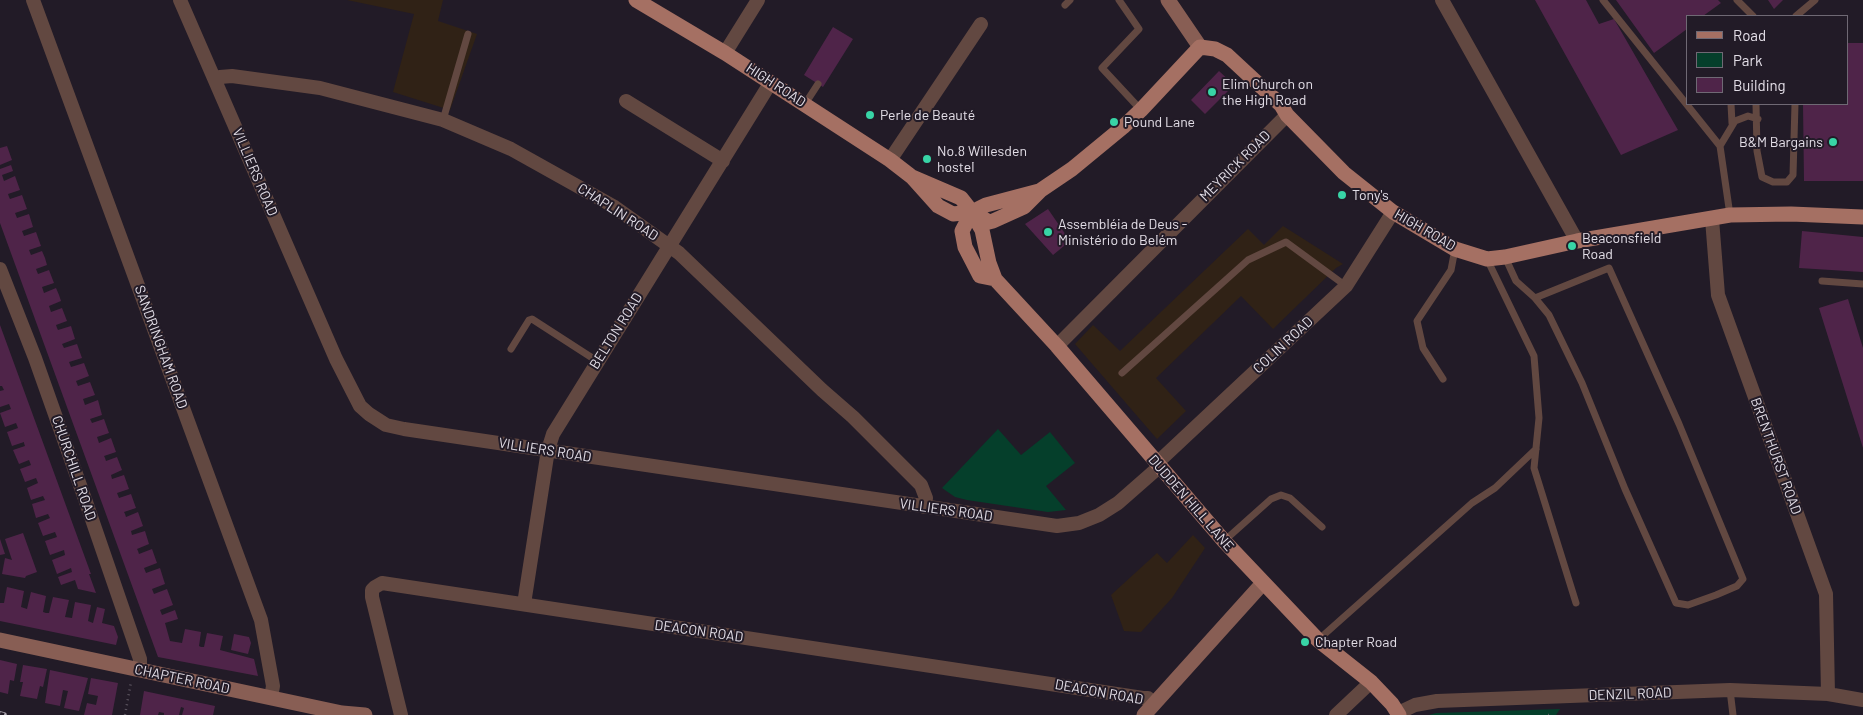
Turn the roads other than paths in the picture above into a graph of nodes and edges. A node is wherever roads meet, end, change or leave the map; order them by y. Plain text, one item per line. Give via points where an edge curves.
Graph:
1 (33, 0) edge
2 (180, 0) edge
3 (636, 0) edge
4 (758, 0) edge
5 (1119, 0) edge
6 (1168, 0) edge
7 (1442, 0) edge
8 (1604, 0) edge
9 (1737, 0) edge
10 (1816, 0) edge
11 (1752, 15) edge
12 (1797, 15) edge
13 (981, 24) dead end
14 (468, 34) dead end
15 (1200, 47) junction
16 (725, 53) junction
17 (215, 80) junction
18 (772, 82) junction
19 (818, 84) dead end
20 (626, 101) dead end
21 (1686, 103) edge
22 (805, 104) junction
23 (1687, 105) edge
24 (1731, 105) edge
25 (1756, 105) edge
26 (1795, 105) edge
27 (1141, 110) junction
28 (1287, 115) junction
29 (1758, 119) junction
30 (444, 120) junction
31 (1732, 123) junction
32 (1720, 146) junction
33 (890, 160) junction
34 (722, 161) junction
35 (972, 212) junction
36 (1393, 212) junction
37 (1730, 215) junction
38 (1863, 217) edge
39 (1712, 219) junction
40 (1577, 241) junction
41 (669, 246) junction
42 (1455, 249) junction
43 (1505, 258) junction
44 (1486, 259) junction
45 (0, 269) edge
46 (1822, 281) dead end
47 (1346, 286) junction
48 (1862, 286) edge
49 (1536, 298) junction
50 (1057, 346) junction
51 (511, 349) dead end
52 (598, 360) junction
53 (1122, 373) dead end
54 (1443, 379) dead end
55 (1536, 449) junction
56 (548, 450) junction
57 (1158, 466) junction
58 (924, 507) junction
59 (1322, 527) dead end
60 (1224, 541) junction
61 (1263, 584) junction
62 (1576, 603) dead end
63 (524, 604) junction
64 (0, 640) edge
65 (1318, 640) junction
66 (136, 674) junction
67 (1371, 682) junction
68 (1730, 690) junction
69 (1828, 694) junction
70 (271, 697) junction
71 (1863, 700) edge
72 (1149, 710) edge
73 (1399, 714) edge
74 (365, 715) edge
75 (401, 715) edge
76 (1336, 715) edge
77 (1733, 715) edge

1 - 70 street, SANDRINGHAM ROAD via 261,620 274,686
2 - 17 street, VILLIERS ROAD
3 - 16 main road, HIGH ROAD
4 - 16 street
5 - 27 lane via 1139,29 1102,68
6 - 15 street
7 - 40 street
8 - 21 lane
9 - 11 lane
10 - 12 lane
13 - 33 street
14 - 30 lane
15 - 27 main road, HIGH ROAD
15 - 28 main road, HIGH ROAD via 1227,55
16 - 18 main road, HIGH ROAD
17 - 30 street, CHAPLIN ROAD via 232,76 320,88
17 - 56 street, VILLIERS ROAD via 336,360 360,406 386,425
18 - 22 main road, HIGH ROAD
18 - 34 street, BELTON ROAD
19 - 22 lane
20 - 34 street
22 - 33 main road, HIGH ROAD
23 - 32 lane
24 - 31 lane
25 - 29 lane
26 - 29 lane via 1793,175 1787,182 1773,182 1762,177 1757,151
27 - 35 main road, HIGH ROAD via 1041,190
28 - 36 main road, HIGH ROAD via 1344,173
28 - 50 street, MEYRICK ROAD
29 - 31 lane via 1748,116
30 - 41 street, CHAPLIN ROAD via 552,170 613,206
31 - 32 lane
32 - 37 lane
33 - 35 main road, HIGH ROAD via 912,177 938,206 953,214
34 - 41 street, BELTON ROAD
35 - 50 main road, DUDDEN HILL LANE via 962,231 965,247 980,276 995,280
36 - 42 main road, HIGH ROAD
36 - 47 street, COLIN ROAD
37 - 38 main road, HIGH ROAD
37 - 39 main road, HIGH ROAD
39 - 40 main road, HIGH ROAD
39 - 69 street, BRENTHURST ROAD via 1718,295 1826,594
40 - 43 main road, HIGH ROAD
41 - 52 street, BELTON ROAD
41 - 58 street, CHAPLIN ROAD via 853,417 921,485 926,498
42 - 44 main road, HIGH ROAD
42 - 54 lane via 1451,270 1417,321 1422,348
43 - 44 main road, HIGH ROAD
43 - 49 lane via 1516,281
44 - 55 lane via 1534,356 1539,418
45 - 66 street, CHURCHILL ROAD via 35,358 140,659
46 - 48 lane
47 - 53 lane via 1286,242 1248,260
47 - 57 street, COLIN ROAD
49 - 49 lane via 1549,315 1582,383 1676,603 1688,605 1737,586 1743,579 1679,424 1609,268
50 - 57 main road, DUDDEN HILL LANE
51 - 52 lane via 532,318
52 - 56 street, BELTON ROAD via 553,434
55 - 62 lane via 1534,468
55 - 65 lane
56 - 58 street, VILLIERS ROAD
56 - 63 street, BELTON ROAD
57 - 58 street, VILLIERS ROAD via 1118,503 1099,515 1072,524 1057,526
57 - 60 main road, DUDDEN HILL LANE
59 - 60 lane via 1290,498 1281,495 1271,499
60 - 61 main road, DUDDEN HILL LANE
61 - 65 main road, DUDDEN HILL LANE
61 - 72 street
63 - 72 street, DEACON ROAD via 1148,698
63 - 75 street, DEACON ROAD via 388,583 375,586 372,597
64 - 66 street, CHAPTER ROAD
65 - 67 main road, DUDDEN HILL LANE
66 - 70 street, CHAPTER ROAD
67 - 73 main road, DUDDEN HILL LANE
67 - 76 street
68 - 69 street, DENZIL ROAD
68 - 73 street, DENZIL ROAD via 1437,701 1414,705
68 - 77 lane
69 - 71 street, DENZIL ROAD
70 - 74 street, CHAPTER ROAD

